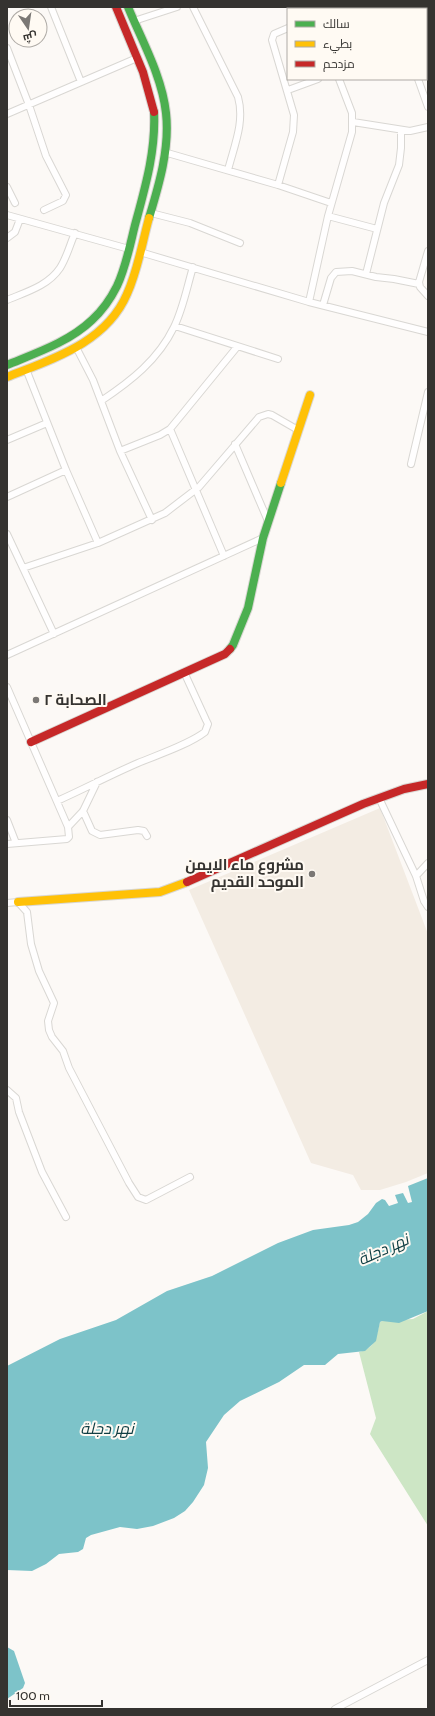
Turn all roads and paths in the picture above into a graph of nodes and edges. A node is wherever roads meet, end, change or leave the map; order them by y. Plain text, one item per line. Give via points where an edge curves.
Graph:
1 (51, 7) edge
2 (116, 7) edge
3 (128, 7) edge
4 (177, 7) edge
5 (193, 7) edge
6 (134, 21) junction
7 (287, 28) edge
8 (7, 48) edge
9 (137, 58) junction
10 (313, 80) edge
11 (339, 80) edge
12 (418, 80) edge
13 (81, 82) junction
14 (288, 90) junction
15 (29, 105) junction
16 (428, 105) edge
17 (7, 114) edge
18 (353, 122) junction
19 (428, 127) edge
20 (401, 130) junction
21 (164, 152) junction
22 (228, 170) junction
23 (278, 185) junction
24 (7, 187) edge
25 (15, 203) dead end
26 (331, 203) junction
27 (44, 210) dead end
28 (151, 213) junction
29 (7, 215) edge
30 (328, 216) junction
31 (20, 219) junction
32 (377, 229) junction
33 (75, 233) junction
34 (7, 238) edge
35 (240, 243) dead end
36 (129, 248) junction
37 (428, 251) edge
38 (140, 252) junction
39 (124, 267) junction
40 (192, 267) junction
41 (135, 270) junction
42 (366, 274) junction
43 (419, 284) junction
44 (428, 296) edge
45 (7, 300) edge
46 (309, 302) junction
47 (323, 306) junction
48 (174, 326) junction
49 (428, 332) edge
50 (237, 347) junction
51 (76, 348) junction
52 (278, 359) dead end
53 (7, 365) edge
54 (26, 369) junction
55 (7, 377) edge
56 (428, 392) edge
57 (310, 395) dead end
58 (101, 401) junction
59 (46, 423) junction
60 (170, 429) junction
61 (298, 430) junction
62 (7, 440) edge
63 (234, 444) junction
64 (120, 451) junction
65 (412, 464) dead end
66 (66, 470) junction
67 (195, 490) junction
68 (7, 497) edge
69 (152, 520) junction
70 (268, 521) junction
71 (7, 534) edge
72 (263, 538) junction
73 (98, 543) junction
74 (224, 556) junction
75 (23, 568) junction
76 (54, 634) junction
77 (7, 655) edge
78 (184, 672) junction
79 (7, 687) edge
80 (31, 742) junction
81 (98, 782) junction
82 (428, 784) edge
83 (379, 798) junction
84 (56, 801) junction
85 (83, 811) junction
86 (7, 820) edge
87 (68, 827) junction
88 (148, 836) dead end
89 (16, 843) junction
90 (7, 844) edge
91 (428, 863) edge
92 (416, 876) junction
93 (18, 902) junction
94 (7, 903) edge
95 (428, 907) edge
96 (7, 1090) edge
97 (190, 1178) dead end
98 (66, 1217) dead end
99 (428, 1660) edge
100 (335, 1709) edge

1 - 13 street
2 - 9 street
3 - 6 street
4 - 6 street
5 - 22 street via 240,104 239,127
6 - 21 street via 164,100 167,127
7 - 14 street via 274,34 272,40
8 - 15 street
9 - 13 street
9 - 36 street via 152,102 155,135 152,158
10 - 14 street
11 - 18 street via 349,103
12 - 16 street
13 - 15 street
14 - 23 street via 295,124
15 - 17 street
15 - 27 street via 46,156 66,195 63,201
18 - 20 street
18 - 26 street via 350,142
19 - 20 street via 415,131
20 - 32 street via 399,166 386,196
21 - 22 street
21 - 28 street
22 - 23 street
23 - 26 street
24 - 25 street
26 - 30 street
28 - 35 street via 190,223
28 - 38 street
29 - 31 street
30 - 32 street
30 - 46 street
31 - 33 street
31 - 34 street via 15,232
32 - 42 street
33 - 36 street
33 - 45 street via 64,261 55,274 42,284
36 - 39 street
37 - 43 street
38 - 40 street
38 - 41 street
39 - 41 street
39 - 53 street via 113,294 88,324 63,340
40 - 46 street
40 - 48 street
41 - 51 street via 127,294 114,316 97,334
42 - 43 street
42 - 47 street via 352,271 334,273
43 - 44 street
46 - 47 street
47 - 49 street
48 - 50 street
48 - 58 street via 150,362
50 - 52 street
50 - 60 street
51 - 54 street
51 - 58 street
54 - 55 street
54 - 59 street
56 - 65 street
57 - 61 street
58 - 64 street
59 - 62 street
59 - 66 street
60 - 64 street
60 - 67 street
61 - 63 street via 272,415 263,415
61 - 70 street
63 - 67 street
63 - 70 street
64 - 69 street
66 - 68 street
66 - 73 street
67 - 69 street
67 - 74 street
69 - 73 street
70 - 72 street
71 - 75 street
72 - 74 street
72 - 78 street via 248,608 233,646 225,654
73 - 75 street
74 - 76 street
75 - 76 street
76 - 77 street
78 - 80 street
78 - 81 street via 208,724 205,732
79 - 80 street
80 - 84 street
81 - 84 street
81 - 85 street
82 - 83 street
83 - 92 street
83 - 93 street via 160,892
84 - 87 street
85 - 87 street
85 - 88 street via 96,834 104,836 141,830
86 - 89 street
87 - 89 street via 67,839
89 - 90 street
91 - 92 street
92 - 95 street
93 - 94 street
93 - 97 street via 27,912 31,944 39,971 54,1003 48,1021 52,1037 63,1051 69,1068 129,1184 138,1197 146,1200
96 - 98 street via 16,1098 42,1172
99 - 100 street

